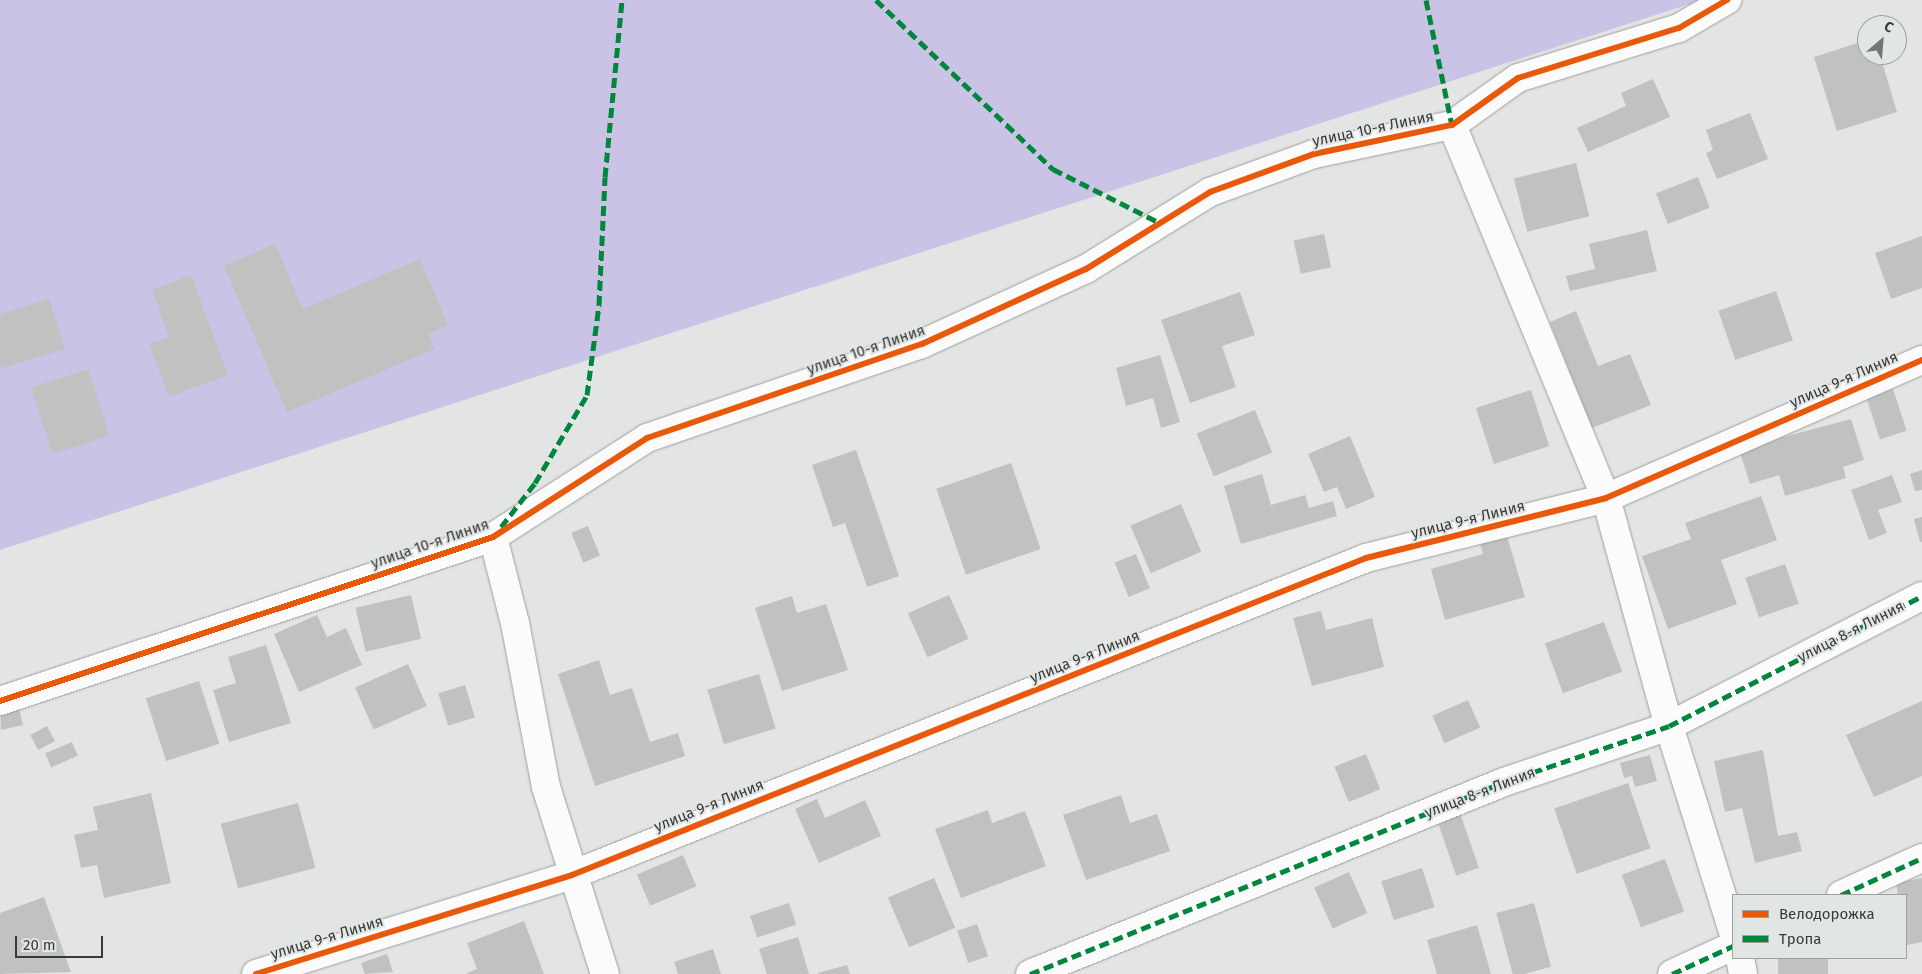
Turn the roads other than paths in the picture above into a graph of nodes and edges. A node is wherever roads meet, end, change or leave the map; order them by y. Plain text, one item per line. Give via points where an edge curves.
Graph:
1 (1727, 0) edge
2 (1452, 125) junction
3 (1922, 360) edge
4 (1606, 498) junction
5 (493, 537) junction
6 (1922, 596) edge
7 (0, 701) edge
8 (1668, 726) junction
9 (1922, 858) edge
10 (572, 875) junction
11 (1843, 894) edge
12 (1732, 928) edge
13 (1732, 946) edge
14 (1740, 959) edge
15 (256, 974) edge
16 (605, 974) edge
17 (1030, 974) edge
18 (1672, 974) edge
19 (1743, 974) edge

1 - 2 street, улица 10-я Линия via 1680,28 1518,78
2 - 4 street
2 - 5 street, улица 10-я Линия via 1314,154 1210,192 1086,269 922,344 647,438
3 - 4 street, улица 9-я Линия
4 - 8 street
4 - 10 street, улица 9-я Линия via 1366,558
5 - 7 street, улица 10-я Линия
5 - 10 street via 546,788
6 - 8 street, улица 8-я Линия
8 - 12 street
8 - 17 street, улица 8-я Линия via 1504,782
9 - 11 street
10 - 15 street, улица 9-я Линия
10 - 16 street
13 - 18 street
14 - 19 street

